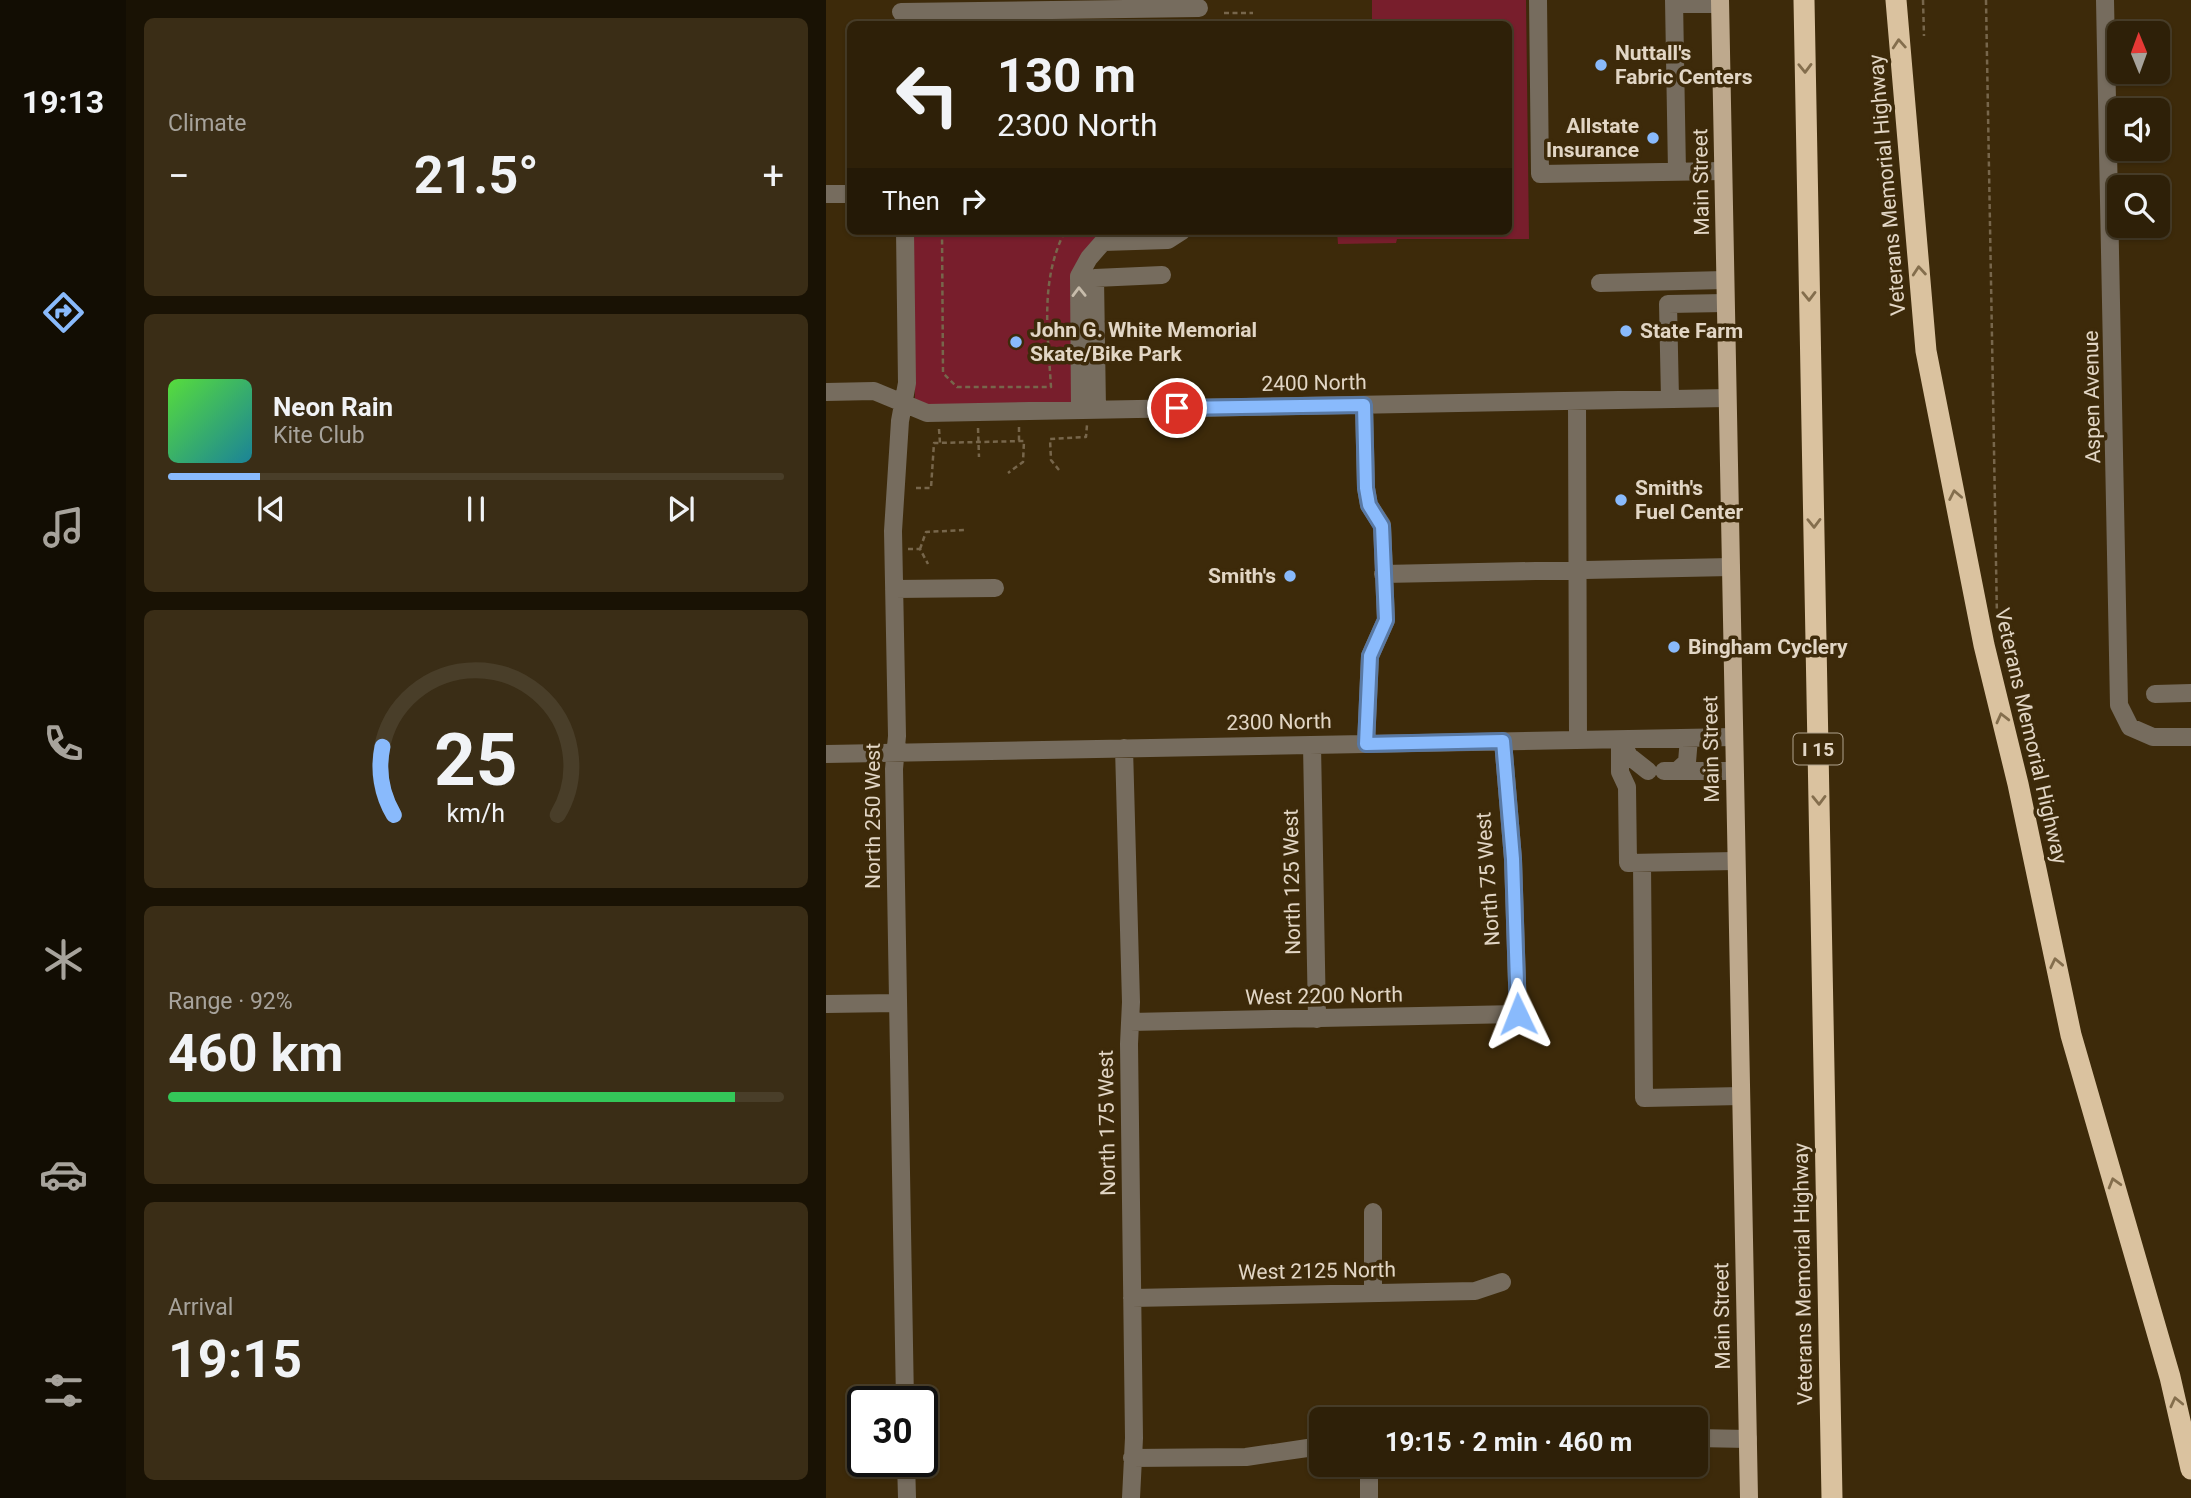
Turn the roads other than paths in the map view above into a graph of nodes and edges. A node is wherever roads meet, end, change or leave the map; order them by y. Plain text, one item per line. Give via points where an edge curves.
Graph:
1 (1538, 0) edge
2 (1804, 0) edge
3 (1896, 0) edge
4 (2105, 0) edge
5 (1674, 2) edge
6 (1720, 2) edge
7 (1199, 11) edge
8 (901, 12) edge
9 (1723, 171) junction
10 (1677, 172) junction
11 (826, 194) edge
12 (847, 194) edge
13 (905, 235) edge
14 (1176, 235) edge
15 (1162, 275) dead end
16 (1725, 280) junction
17 (1601, 282) dead end
18 (1725, 303) junction
19 (826, 392) edge
20 (1727, 398) junction
21 (1670, 399) junction
22 (1577, 401) junction
23 (904, 404) junction
24 (1364, 405) junction
25 (1088, 414) junction
26 (1731, 567) junction
27 (1577, 569) junction
28 (1383, 574) junction
29 (995, 587) dead end
30 (894, 589) junction
31 (2191, 693) edge
32 (2155, 694) dead end
33 (1733, 737) junction
34 (2191, 737) edge
35 (1689, 738) junction
36 (1578, 740) junction
37 (1620, 740) junction
38 (1503, 741) junction
39 (1366, 744) junction
40 (1312, 745) junction
41 (1124, 748) junction
42 (895, 752) junction
43 (826, 754) edge
44 (1663, 771) junction
45 (1734, 771) junction
46 (1735, 860) junction
47 (1642, 863) junction
48 (897, 1003) junction
49 (826, 1004) edge
50 (1518, 1014) joint
51 (1317, 1019) junction
52 (1130, 1022) junction
53 (1741, 1096) junction
54 (1373, 1212) dead end
55 (1502, 1282) dead end
56 (1373, 1293) junction
57 (1132, 1298) junction
58 (905, 1386) edge
59 (1708, 1438) edge
60 (1748, 1439) junction
61 (1309, 1448) edge
62 (1132, 1458) junction
63 (2191, 1469) edge
64 (906, 1477) edge
65 (1369, 1477) edge
66 (907, 1498) edge
67 (1130, 1498) edge
68 (1369, 1498) edge
69 (1749, 1498) edge
70 (1832, 1498) edge

1 - 10 street via 1540,174
2 -> 70 highway, Veterans Memorial Highway / I 15
63 -> 3 highway, Veterans Memorial Highway via 2171,1377 2071,1035 1979,619 1926,351
4 - 34 street, Aspen Avenue via 2119,705 2130,727 2153,737
5 - 6 street
5 - 10 street
6 - 9 main road, Main Street
7 - 8 street
9 - 10 street
9 - 16 main road, Main Street
11 - 12 street
13 - 23 street, North 250 West
25 -> 14 street via 1079,276 1103,242 1168,240
15 - 25 street via 1095,278
16 - 17 street
16 - 18 main road, Main Street
18 - 20 main road, Main Street
18 - 21 street via 1668,304
19 - 23 street, 2400 North via 874,391
20 - 21 street, 2400 North
20 - 26 main road, Main Street
21 - 22 street, 2400 North
22 - 24 street, 2400 North
22 - 27 street
23 - 25 street, 2400 North via 927,413
23 - 30 street, North 250 West via 893,531
24 - 25 street, 2400 North
24 - 28 street via 1366,488 1369,505 1382,526
26 - 27 street
26 - 33 main road, Main Street
27 - 28 street
27 - 36 street
28 - 39 street via 1386,620 1370,656
29 - 30 street
30 - 42 street, North 250 West
31 - 32 street
33 - 35 street, 2300 North
33 - 45 main road, Main Street
35 - 37 street, 2300 North
35 - 44 street via 1687,762
36 - 37 street, 2300 North
36 - 38 street, 2300 North
37 - 44 street via 1629,756
37 - 47 street via 1620,772 1628,786 1629,863
38 - 39 street, 2300 North
38 - 50 street, North 75 West via 1513,859
39 - 40 street, 2300 North
40 - 41 street, 2300 North
40 - 51 street, North 125 West
41 - 42 street, 2300 North
41 - 52 street, North 175 West
42 - 43 street, 2300 North
42 - 48 street, North 250 West
44 - 45 street
45 - 46 main road, Main Street
46 - 47 street
46 - 53 main road, Main Street
47 - 53 street via 1644,1098
48 - 49 street
48 - 58 street, North 250 West
50 - 51 street, West 2200 North
51 - 52 street, West 2200 North
52 - 57 street, North 175 West
53 - 60 main road, Main Street
54 - 56 street
55 - 56 street, West 2125 North via 1475,1291
56 - 57 street, West 2125 North
57 - 62 street, North 175 West
59 - 60 street
60 - 69 main road, Main Street
61 - 62 street via 1246,1457
62 - 67 street, North 175 West
64 - 66 street
65 - 68 street

